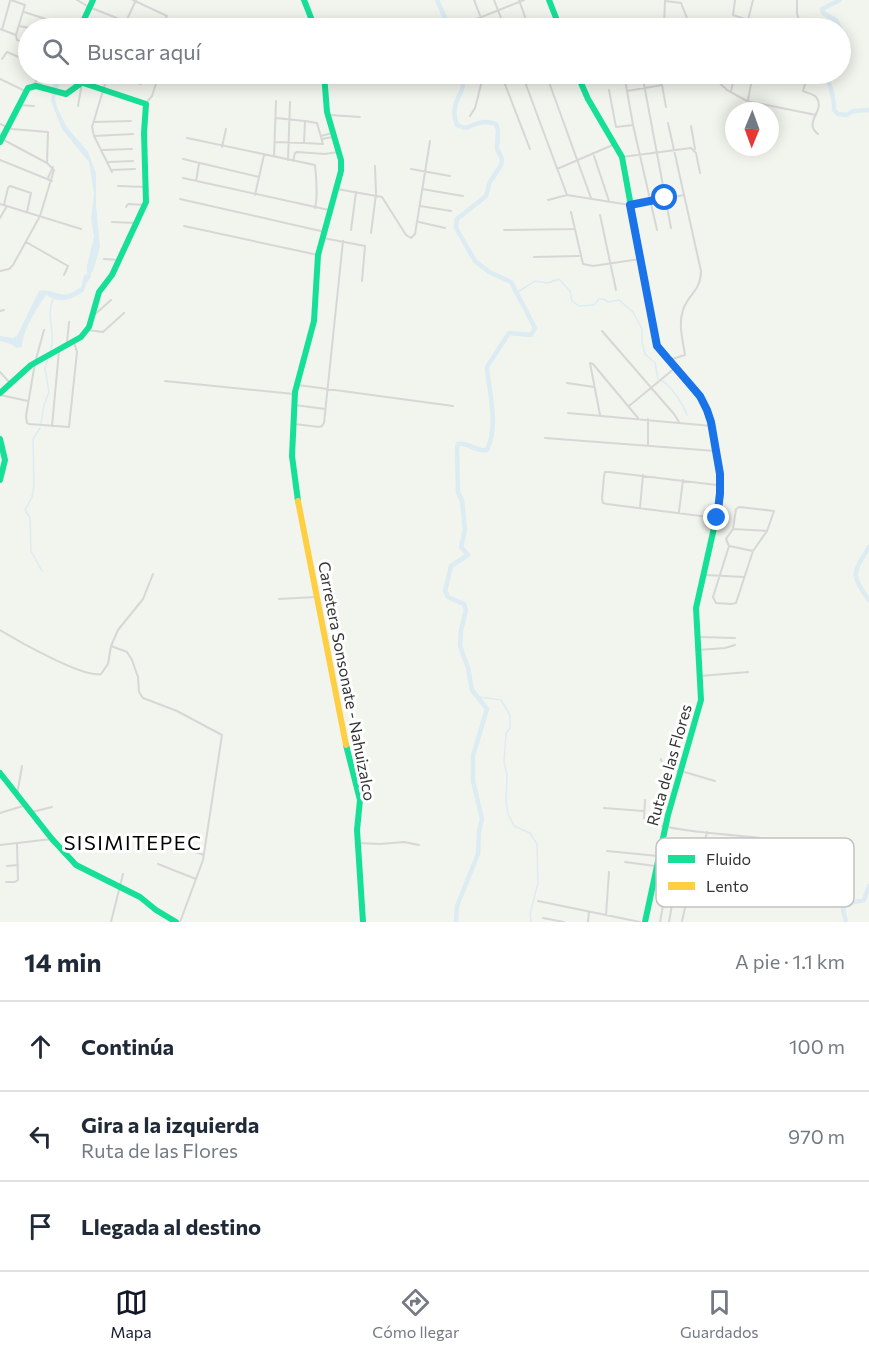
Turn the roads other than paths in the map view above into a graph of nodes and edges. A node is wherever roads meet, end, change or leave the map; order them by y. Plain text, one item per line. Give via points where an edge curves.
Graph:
1 (11, 0) edge
2 (77, 0) edge
3 (93, 0) edge
4 (135, 0) edge
5 (304, 0) edge
6 (474, 0) edge
7 (495, 0) edge
8 (524, 0) edge
9 (549, 0) edge
10 (735, 0) edge
11 (753, 0) edge
12 (797, 0) edge
13 (519, 1) edge
14 (665, 1) edge
15 (89, 7) junction
16 (498, 10) junction
17 (24, 12) junction
18 (481, 17) joint
19 (22, 18) edge
20 (43, 18) edge
21 (84, 18) edge
22 (116, 18) edge
23 (128, 18) edge
24 (166, 18) edge
25 (311, 18) edge
26 (501, 18) edge
27 (525, 18) edge
28 (556, 18) edge
29 (664, 18) edge
30 (687, 18) edge
31 (742, 18) edge
32 (748, 18) edge
33 (798, 18) edge
34 (18, 29) edge
35 (1, 30) edge
36 (16, 35) junction
37 (18, 40) edge
38 (18, 57) edge
39 (2, 59) dead end
40 (0, 79) edge
41 (79, 84) edge
42 (81, 84) edge
43 (88, 84) edge
44 (105, 84) edge
45 (156, 84) edge
46 (325, 84) edge
47 (481, 84) edge
48 (505, 84) edge
49 (526, 84) edge
50 (550, 84) edge
51 (581, 84) edge
52 (626, 84) edge
53 (643, 84) edge
54 (722, 84) edge
55 (733, 84) edge
56 (751, 84) edge
57 (805, 84) edge
58 (34, 85) joint
59 (662, 85) joint
60 (644, 88) junction
61 (104, 89) junction
62 (609, 90) dead end
63 (25, 91) junction
64 (627, 92) junction
65 (731, 92) junction
66 (276, 101) dead end
67 (747, 101) junction
68 (290, 102) dead end
69 (146, 104) junction
70 (18, 105) junction
71 (34, 106) dead end
72 (78, 106) dead end
73 (666, 107) dead end
74 (328, 115) junction
75 (816, 115) junction
76 (470, 116) dead end
77 (360, 117) dead end
78 (276, 118) junction
79 (289, 119) junction
80 (131, 121) dead end
81 (305, 121) junction
82 (94, 122) junction
83 (668, 123) dead end
84 (0, 124) edge
85 (633, 125) junction
86 (691, 126) dead end
87 (8, 127) junction
88 (226, 129) dead end
89 (133, 134) dead end
90 (818, 134) dead end
91 (332, 135) junction
92 (94, 136) junction
93 (321, 137) junction
94 (187, 138) dead end
95 (1, 140) edge
96 (430, 141) dead end
97 (275, 142) junction
98 (288, 143) junction
99 (304, 143) junction
100 (616, 144) junction
101 (222, 147) junction
102 (132, 149) dead end
103 (530, 149) dead end
104 (694, 149) junction
105 (101, 150) junction
106 (673, 150) junction
107 (338, 152) junction
108 (655, 152) junction
109 (593, 153) junction
110 (264, 155) junction
111 (639, 155) junction
112 (274, 157) junction
113 (622, 158) junction
114 (183, 159) dead end
115 (0, 160) edge
116 (288, 160) junction
117 (577, 160) junction
118 (133, 161) dead end
119 (293, 161) junction
120 (108, 162) junction
121 (47, 163) junction
122 (200, 163) junction
123 (375, 166) dead end
124 (52, 167) junction
125 (135, 169) dead end
126 (411, 169) dead end
127 (557, 169) junction
128 (424, 171) junction
129 (700, 173) dead end
130 (450, 176) dead end
131 (259, 177) junction
132 (183, 178) dead end
133 (47, 179) junction
134 (52, 181) junction
135 (196, 182) junction
136 (118, 186) dead end
137 (146, 187) junction
138 (337, 189) junction
139 (422, 189) junction
140 (356, 192) junction
141 (255, 195) junction
142 (376, 195) junction
143 (567, 195) junction
144 (684, 195) junction
145 (463, 196) dead end
146 (591, 198) junction
147 (665, 198) junction
148 (180, 199) dead end
149 (548, 200) dead end
150 (609, 201) junction
151 (650, 201) junction
152 (0, 204) edge
153 (145, 205) junction
154 (630, 205) junction
155 (6, 206) junction
156 (420, 206) junction
157 (126, 207) dead end
158 (315, 208) junction
159 (332, 211) junction
160 (451, 211) dead end
161 (27, 212) junction
162 (571, 212) dead end
163 (600, 215) dead end
164 (40, 216) junction
165 (0, 218) edge
166 (112, 222) dead end
167 (417, 222) junction
168 (136, 223) junction
169 (184, 226) dead end
170 (445, 228) dead end
171 (671, 228) dead end
172 (81, 229) dead end
173 (574, 229) junction
174 (351, 230) dead end
175 (504, 230) dead end
176 (657, 231) dead end
177 (325, 232) junction
178 (370, 233) dead end
179 (343, 241) junction
180 (26, 242) junction
181 (318, 255) junction
182 (579, 256) junction
183 (534, 257) dead end
184 (104, 259) dead end
185 (640, 259) junction
186 (119, 260) junction
187 (609, 263) junction
188 (0, 272) edge
189 (64, 275) dead end
190 (362, 281) dead end
191 (616, 290) dead end
192 (111, 300) dead end
193 (4, 310) dead end
194 (0, 311) edge
195 (124, 313) dead end
196 (92, 317) junction
197 (69, 322) dead end
198 (44, 330) dead end
199 (87, 330) junction
200 (602, 331) dead end
201 (74, 342) junction
202 (67, 346) junction
203 (59, 351) junction
204 (669, 360) junction
205 (35, 363) junction
206 (675, 368) junction
207 (0, 372) edge
208 (165, 381) dead end
209 (10, 383) junction
210 (567, 383) dead end
211 (296, 385) junction
212 (594, 387) junction
213 (650, 387) junction
214 (327, 389) junction
215 (0, 394) edge
216 (294, 394) junction
217 (28, 401) junction
218 (293, 405) junction
219 (453, 406) dead end
220 (629, 406) junction
221 (325, 409) junction
222 (568, 413) dead end
223 (600, 415) junction
224 (638, 418) junction
225 (648, 419) junction
226 (679, 422) junction
227 (292, 424) junction
228 (52, 426) junction
229 (712, 426) junction
230 (545, 438) dead end
231 (0, 439) edge
232 (648, 446) junction
233 (716, 451) junction
234 (643, 475) junction
235 (0, 480) edge
236 (683, 480) junction
237 (720, 485) junction
238 (640, 507) junction
239 (679, 512) junction
240 (717, 518) junction
241 (732, 529) junction
242 (766, 531) junction
243 (729, 546) junction
244 (753, 551) junction
245 (153, 574) dead end
246 (702, 574) junction
247 (720, 576) junction
248 (744, 577) junction
249 (316, 597) junction
250 (279, 598) dead end
251 (0, 630) edge
252 (697, 637) junction
253 (735, 638) dead end
254 (735, 645) dead end
255 (111, 646) junction
256 (698, 650) junction
257 (748, 672) dead end
258 (700, 676) junction
259 (661, 759) dead end
260 (22, 766) dead end
261 (681, 772) junction
262 (0, 773) edge
263 (715, 780) dead end
264 (17, 795) junction
265 (645, 800) dead end
266 (26, 805) junction
267 (52, 807) dead end
268 (604, 808) dead end
269 (643, 810) junction
270 (32, 812) junction
271 (0, 813) edge
272 (665, 826) junction
273 (707, 832) junction
274 (662, 838) edge
275 (706, 838) edge
276 (760, 838) dead end
277 (52, 839) junction
278 (358, 843) junction
279 (17, 844) junction
280 (0, 845) edge
281 (174, 845) dead end
282 (419, 845) dead end
283 (608, 851) dead end
284 (204, 855) junction
285 (656, 856) edge
286 (626, 862) dead end
287 (158, 864) dead end
288 (18, 865) junction
289 (7, 866) dead end
290 (656, 866) joint
291 (609, 872) dead end
292 (123, 874) dead end
293 (196, 879) junction
294 (6, 882) dead end
295 (120, 887) junction
296 (538, 901) dead end
297 (663, 907) edge
298 (672, 907) edge
299 (589, 912) junction
300 (606, 915) junction
301 (543, 918) dead end
302 (111, 922) edge
303 (178, 922) edge
304 (363, 922) edge
305 (564, 922) edge
306 (588, 922) edge
307 (642, 922) edge
308 (660, 922) edge
309 (669, 922) edge

1 - 17 street via 25,5
1 - 35 street
2 - 15 street
3 - 15 street
4 - 23 street
4 - 24 street
5 - 25 street
6 - 18 street
7 - 16 street
8 - 13 street
9 - 28 street
10 - 31 street via 733,15
11 - 32 street
12 - 33 street
13 - 16 street
13 - 27 street
14 - 29 street
14 - 30 street via 681,3
15 - 21 street
15 - 22 street
16 - 18 street
16 - 26 street
17 - 19 street
17 - 20 street
34 - 36 street
35 - 36 street
36 - 37 street
38 - 39 street via 7,52
40 - 63 street
41 - 58 street via 69,93
42 - 72 street
43 - 61 street
44 - 61 street
45 - 69 street
46 - 74 street, Carretera Sonsonate - Nahuizalco
47 - 76 street
48 - 103 street
49 - 127 street
50 - 117 street
51 - 100 street, Ruta de las Flores
52 - 64 street
53 - 60 street
54 - 65 street
55 - 65 street
56 - 67 street
57 - 75 street via 803,91 817,98
58 - 63 street
59 - 60 street
59 - 73 street
60 - 64 street
60 - 108 street
61 - 69 street
61 - 82 street
62 - 85 street via 616,128
63 - 70 street
64 - 85 street
65 - 67 street
66 - 78 street
67 - 75 street
68 - 79 street
69 - 137 street
70 - 71 street
70 - 87 street
74 - 77 street
74 - 91 street, Carretera Sonsonate - Nahuizalco
75 - 90 street via 812,128
78 - 79 street
78 - 97 street
79 - 81 street
79 - 98 street
80 - 82 street
81 - 93 street via 317,123
81 - 99 street
82 - 92 street
83 - 106 street
84 - 87 street
85 - 111 street
86 - 104 street
87 - 95 street
87 - 121 street via 48,132
88 - 101 street
89 - 92 street
91 - 93 street
91 - 107 street, Carretera Sonsonate - Nahuizalco
92 - 105 street
93 - 99 street via 323,144
94 - 101 street
95 - 121 street
96 - 128 street
97 - 98 street
97 - 112 street
98 - 99 street
98 - 116 street
100 - 109 street
100 - 113 street, Ruta de las Flores
101 - 110 street
102 - 105 street
104 - 106 street
104 - 129 street
105 - 120 street
106 - 108 street
106 - 144 street
107 - 119 street via 297,152
107 - 138 street, Carretera Sonsonate - Nahuizalco via 341,167
108 - 111 street
108 - 147 street
109 - 117 street
109 - 150 street
110 - 112 street
110 - 131 street
111 - 113 street
111 - 151 street
112 - 116 street
113 - 154 street, Ruta de las Flores
114 - 122 street
115 - 133 street
116 - 119 street
117 - 127 street
117 - 146 street
118 - 120 street
119 - 158 street via 315,165
120 - 125 street via 112,171
121 - 124 street
122 - 131 street
122 - 135 street
123 - 142 street
124 - 133 street
124 - 134 street
126 - 128 street
127 - 143 street
128 - 130 street
128 - 139 street
131 - 141 street
132 - 135 street
133 - 134 street
134 - 164 street
135 - 141 street
136 - 137 street
137 - 153 street
138 - 140 street
138 - 159 street, Carretera Sonsonate - Nahuizalco
139 - 145 street
139 - 156 street
140 - 142 street
140 - 174 street
141 - 158 street
142 - 167 street via 384,199 409,237 414,237
142 - 178 street
143 - 146 street
143 - 149 street
144 - 147 street
144 - 204 street via 701,279 682,311 685,355
146 - 150 street
147 - 151 street
147 - 171 street
148 - 177 street
150 - 154 street
151 - 154 street
151 - 176 street
152 - 155 street
153 - 157 street
153 - 168 street
154 - 185 street, Ruta de las Flores
155 - 161 street
155 - 161 street via 8,188 12,187 31,194
155 - 165 street
156 - 160 street
156 - 167 street
158 - 159 street
159 - 177 street, Carretera Sonsonate - Nahuizalco
161 - 164 street
162 - 173 street
163 - 187 street
164 - 172 street
164 - 180 street
166 - 168 street
167 - 170 street
168 - 186 street
169 - 181 street
173 - 175 street
173 - 182 street
177 - 179 street
177 - 181 street, Carretera Sonsonate - Nahuizalco
179 - 190 street via 365,246
179 - 214 street
180 - 188 street via 11,267
180 - 189 street via 68,266
181 - 211 street, Carretera Sonsonate - Nahuizalco via 314,321
182 - 183 street
182 - 187 street via 585,265
184 - 186 street
185 - 187 street
185 - 204 street, Ruta de las Flores via 656,343
186 - 196 street via 99,292
187 - 191 street
192 - 196 street
193 - 194 street
195 - 199 street via 103,332
196 - 199 street
197 - 202 street
198 - 205 street
199 - 201 street
200 - 213 street
201 - 202 street
201 - 228 street via 77,352 70,424
202 - 203 street
203 - 205 street
203 - 228 street
204 - 206 street, Ruta de las Flores
205 - 209 street
205 - 217 street
206 - 213 street
206 - 229 street, Ruta de las Flores via 704,403
207 - 209 street
208 - 216 street
209 - 215 street
210 - 212 street
211 - 214 street
211 - 216 street, Carretera Sonsonate - Nahuizalco
212 - 220 street via 590,363
212 - 223 street
213 - 220 street
213 - 226 street
214 - 219 street
214 - 221 street
215 - 217 street
216 - 218 street, Carretera Sonsonate - Nahuizalco
217 - 228 street via 27,423
218 - 221 street
218 - 227 street, Carretera Sonsonate - Nahuizalco
220 - 224 street
221 - 227 street via 322,426
222 - 223 street
223 - 224 street
224 - 225 street
225 - 226 street
225 - 232 street
226 - 229 street
227 - 249 street, Carretera Sonsonate - Nahuizalco via 296,492
229 - 233 street, Ruta de las Flores
230 - 232 street
231 - 235 street via 6,456
232 - 233 street
233 - 237 street, Ruta de las Flores
234 - 236 street
234 - 238 street
234 - 238 street via 605,472 604,476 603,503
236 - 237 street
236 - 239 street
237 - 240 street, Ruta de las Flores
238 - 239 street
239 - 240 street
240 - 246 street, Ruta de las Flores
241 - 242 street
241 - 242 street via 739,507 774,511
241 - 243 street via 726,539
242 - 244 street
243 - 244 street
243 - 247 street
244 - 248 street
245 - 255 street via 143,599 118,630
246 - 247 street
246 - 252 street, Ruta de las Flores via 696,608
247 - 248 street
247 - 248 street via 714,602 731,604 737,601
249 - 250 street
249 - 278 street, Carretera Sonsonate - Nahuizalco via 360,800
251 - 255 street via 34,650 96,675 106,670
252 - 253 street
252 - 256 street, Ruta de las Flores
254 - 256 street
255 - 284 street via 127,652 132,660 143,698 222,735
256 - 258 street, Ruta de las Flores
257 - 258 street
258 - 261 street, Ruta de las Flores via 700,707
259 - 261 street via 663,767
260 - 264 street
261 - 263 street
261 - 272 street, Ruta de las Flores
262 - 264 street
264 - 266 street
265 - 269 street
266 - 270 street
266 - 271 street
267 - 270 street
268 - 269 street
269 - 272 street via 645,820
270 - 277 street
272 - 273 street
272 - 274 street, Ruta de las Flores
273 - 275 street
273 - 276 street
277 - 279 street
277 - 295 street via 76,865
278 - 282 street
278 - 304 street, Carretera Sonsonate - Nahuizalco
279 - 280 street
279 - 288 street
281 - 284 street
283 - 285 street
284 - 293 street
286 - 290 street
287 - 293 street
288 - 289 street
288 - 294 street via 17,882
290 - 307 street, Ruta de las Flores
291 - 300 street
292 - 295 street
293 - 303 street
295 - 302 street
295 - 303 street
296 - 299 street
297 - 308 street
298 - 309 street
299 - 300 street
299 - 306 street
300 - 307 street
301 - 305 street

